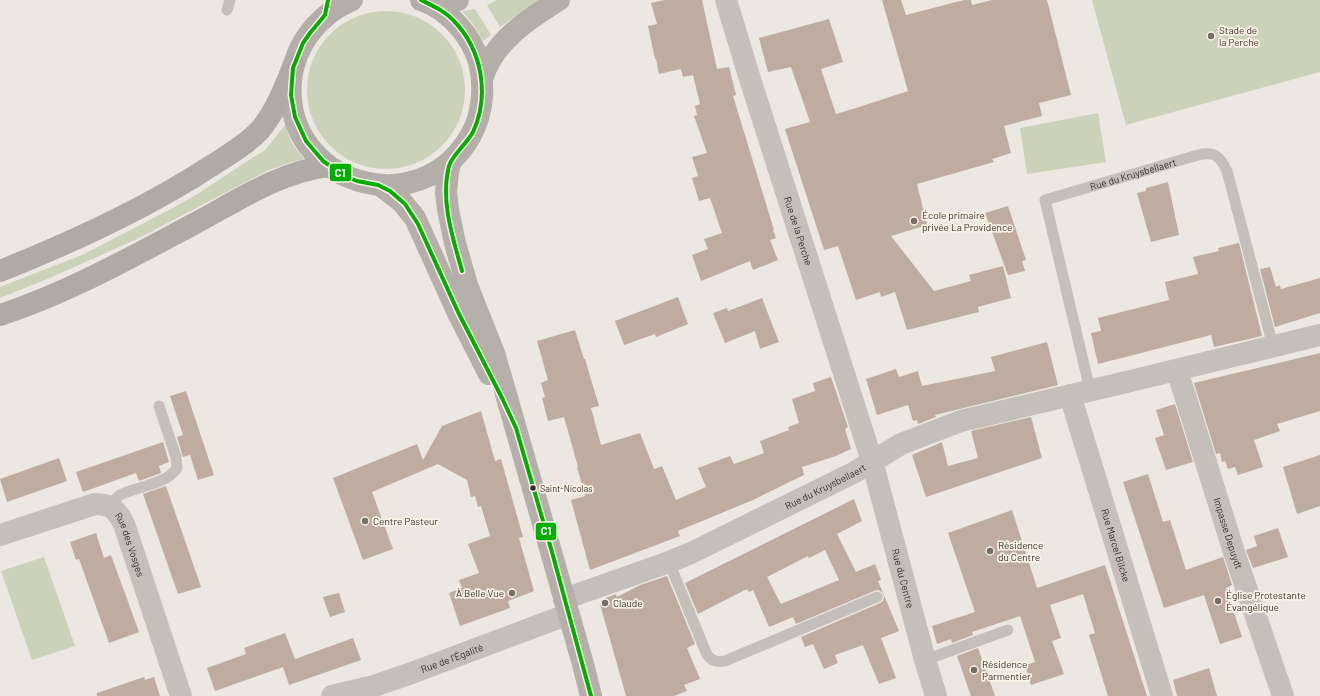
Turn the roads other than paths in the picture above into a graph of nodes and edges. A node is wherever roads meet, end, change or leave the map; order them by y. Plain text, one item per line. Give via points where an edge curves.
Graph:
1 (352, 0) edge
2 (458, 0) edge
3 (559, 0) edge
4 (726, 0) edge
5 (423, 1) edge
6 (326, 8) edge
7 (294, 64) junction
8 (482, 79) junction
9 (451, 161) junction
10 (328, 166) junction
11 (380, 185) junction
12 (0, 271) edge
13 (0, 315) edge
14 (1320, 335) edge
15 (1273, 346) junction
16 (1176, 370) junction
17 (1080, 393) junction
18 (159, 406) dead end
19 (516, 428) junction
20 (872, 460) junction
21 (112, 508) junction
22 (0, 535) edge
23 (669, 562) junction
24 (877, 597) dead end
25 (566, 606) junction
26 (1008, 630) dead end
27 (925, 660) junction
28 (181, 696) edge
29 (332, 696) edge
30 (591, 696) edge
31 (936, 696) edge
32 (1162, 696) edge
33 (1283, 696) edge

1 - 6 main road via 337,7
2 - 5 main road
3 - 8 main road via 505,39 494,52
4 - 20 street, Rue de la Perche
5 - 8 main road via 446,14 462,30 476,56
6 - 7 main road via 308,34
7 - 10 main road via 291,88 296,120 311,148
7 - 12 highway via 278,103 266,123 243,145 182,185 147,204 78,238
8 - 9 main road via 481,103 475,126 467,142
9 - 11 main road via 421,179 404,184
9 - 19 main road via 446,192 455,243 467,285 494,353
10 - 11 main road via 356,181
10 - 13 highway via 301,171 272,182 98,274
11 - 19 main road via 402,202 415,218
14 - 15 street, Rue du Kruysbellaert
15 - 16 street, Rue du Kruysbellaert
15 - 17 lane, Rue du Kruysbellaert via 1227,171 1218,157 1206,153 1045,200
16 - 17 street, Rue du Kruysbellaert
16 - 33 street, Impasse Depuydt
17 - 20 street, Rue du Kruysbellaert via 961,421 901,444
17 - 32 street, Rue Marcel Bilcke
18 - 21 lane via 176,457 177,468 163,479 120,495 114,500
19 - 25 main road
20 - 23 street, Rue du Kruysbellaert via 846,476
20 - 27 street, Rue du Centre
21 - 22 street, Rue des Vosges via 95,504
21 - 28 street, Rue des Vosges via 124,524
23 - 24 lane via 708,655 715,661 725,661
23 - 25 street, Rue du Kruysbellaert
25 - 29 street, Rue de l'Égalité via 410,674
25 - 30 main road
26 - 27 lane
27 - 31 street, Rue du Centre

